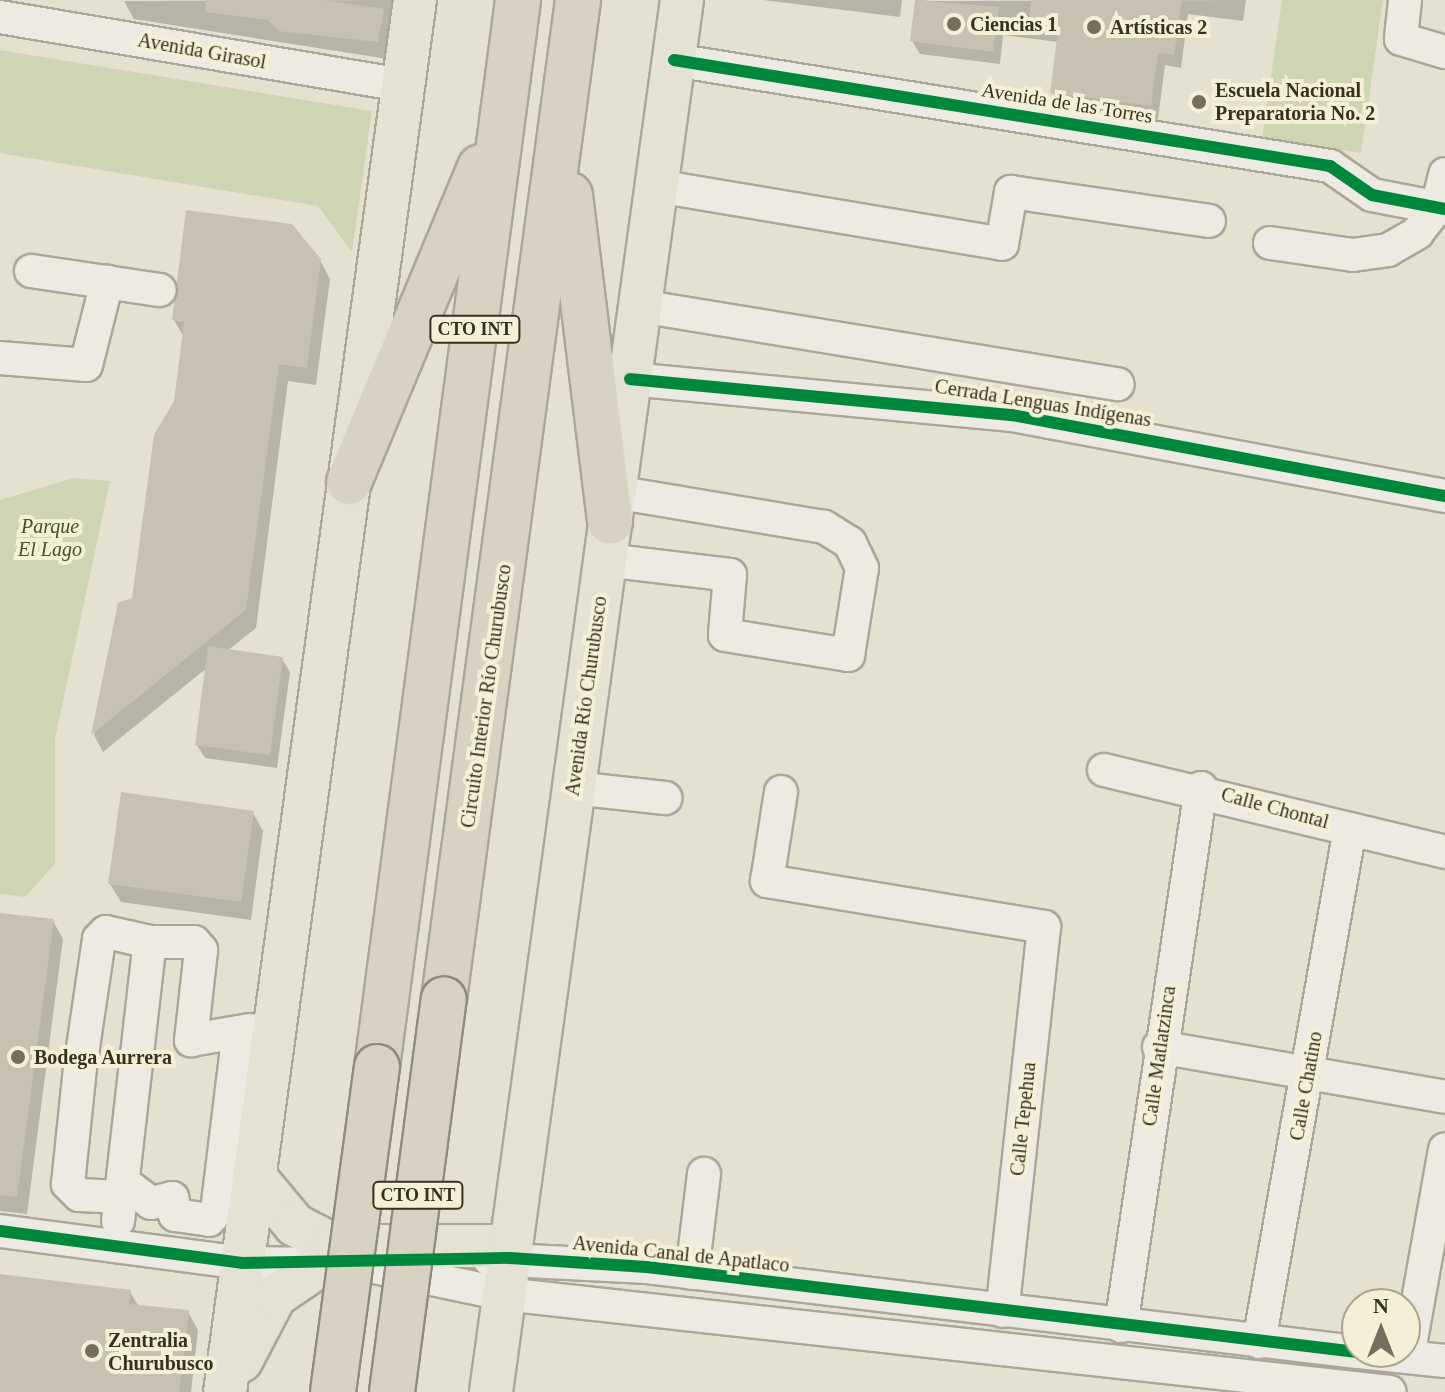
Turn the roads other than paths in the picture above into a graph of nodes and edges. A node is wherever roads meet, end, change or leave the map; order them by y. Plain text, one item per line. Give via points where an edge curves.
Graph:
1 (415, 0) edge
2 (518, 0) edge
3 (578, 0) edge
4 (682, 0) edge
5 (1402, 14) edge
6 (0, 17) edge
7 (1445, 52) edge
8 (674, 60) junction
9 (404, 85) junction
10 (502, 113) junction
11 (564, 117) junction
12 (1445, 174) edge
13 (657, 186) junction
14 (1441, 208) edge
15 (1209, 221) dead end
16 (1270, 243) dead end
17 (31, 271) dead end
18 (107, 282) junction
19 (160, 290) dead end
20 (640, 306) junction
21 (0, 358) edge
22 (630, 379) junction
23 (1118, 384) dead end
24 (349, 482) junction
25 (1445, 496) edge
26 (610, 525) junction
27 (1104, 770) dead end
28 (573, 788) junction
29 (1201, 788) junction
30 (781, 792) dead end
31 (665, 798) dead end
32 (1350, 829) junction
33 (1445, 852) edge
34 (150, 942) junction
35 (1159, 1047) junction
36 (1308, 1075) junction
37 (1445, 1097) edge
38 (1445, 1149) edge
39 (704, 1174) dead end
40 (254, 1176) junction
41 (120, 1200) junction
42 (0, 1231) edge
43 (242, 1263) junction
44 (322, 1264) junction
45 (508, 1266) junction
46 (692, 1273) junction
47 (1420, 1288) edge
48 (1002, 1311) junction
49 (1121, 1326) junction
50 (1259, 1342) junction
51 (1341, 1350) edge
52 (1421, 1358) edge
53 (1445, 1361) edge
54 (226, 1392) edge
55 (333, 1392) edge
56 (392, 1392) edge
57 (491, 1392) edge
58 (1390, 1392) edge

1 - 9 main road
2 - 10 highway, CTO INT
3 - 11 highway, Circuito Interior Río Churubusco / CTO INT
4 - 8 main road, Avenida Río Churubusco
5 - 7 street via 1409,45
6 - 9 street, Avenida Girasol
8 - 13 main road, Avenida Río Churubusco
8 - 14 street, Avenida de las Torres via 1330,166 1372,195
9 - 24 main road
10 - 24 highway
10 - 55 highway, CTO INT, bridge
11 - 26 highway
11 - 56 highway, Circuito Interior Río Churubusco / CTO INT, bridge
12 - 14 street
13 - 15 street via 1002,244 1011,192
13 - 20 main road, Avenida Río Churubusco
14 - 16 street via 1417,233 1388,250 1353,255
17 - 18 street
18 - 19 street
18 - 21 street via 86,365
20 - 22 main road, Avenida Río Churubusco
20 - 23 street
22 - 25 street, Cerrada Lenguas Indígenas via 1012,415
22 - 26 main road, Avenida Río Churubusco
24 - 40 main road
26 - 26 street via 824,527 850,543 862,568 848,655 725,635 730,575
26 - 28 main road, Avenida Río Churubusco
27 - 29 street, Calle Chontal
28 - 31 street
28 - 45 main road, Avenida Río Churubusco
29 - 32 street, Calle Chontal
29 - 35 street, Calle Matlatzinca
30 - 48 street, Calle Tepehua via 767,881 1044,927
32 - 33 street, Calle Chontal
32 - 36 street, Calle Chatino
34 - 41 street
34 - 41 street via 106,932 99,939 66,1199 79,1195
34 - 41 street via 194,942 201,950 191,1040 245,1031 217,1211 209,1220 175,1215 172,1198 151,1203
35 - 36 street
35 - 49 street, Calle Matlatzinca
36 - 37 street
36 - 50 street, Calle Chatino
38 - 47 street
39 - 46 street
40 - 43 main road
40 - 45 main road via 295,1225 335,1246
42 - 43 street, Avenida Canal de Apatlaco
43 - 44 street, Avenida Canal de Apatlaco
43 - 54 main road
44 - 45 street, Avenida Canal de Apatlaco
44 - 54 main road via 275,1296
45 - 46 street, Avenida Canal de Apatlaco
45 - 57 main road, Avenida Río Churubusco
45 - 58 street, Avenida Canal de Apatlaco
46 - 48 street, Avenida Canal de Apatlaco
48 - 49 street, Avenida Canal de Apatlaco
49 - 50 street, Avenida Canal de Apatlaco
50 - 51 street, Avenida Canal de Apatlaco
52 - 53 street, Avenida Canal de Apatlaco

